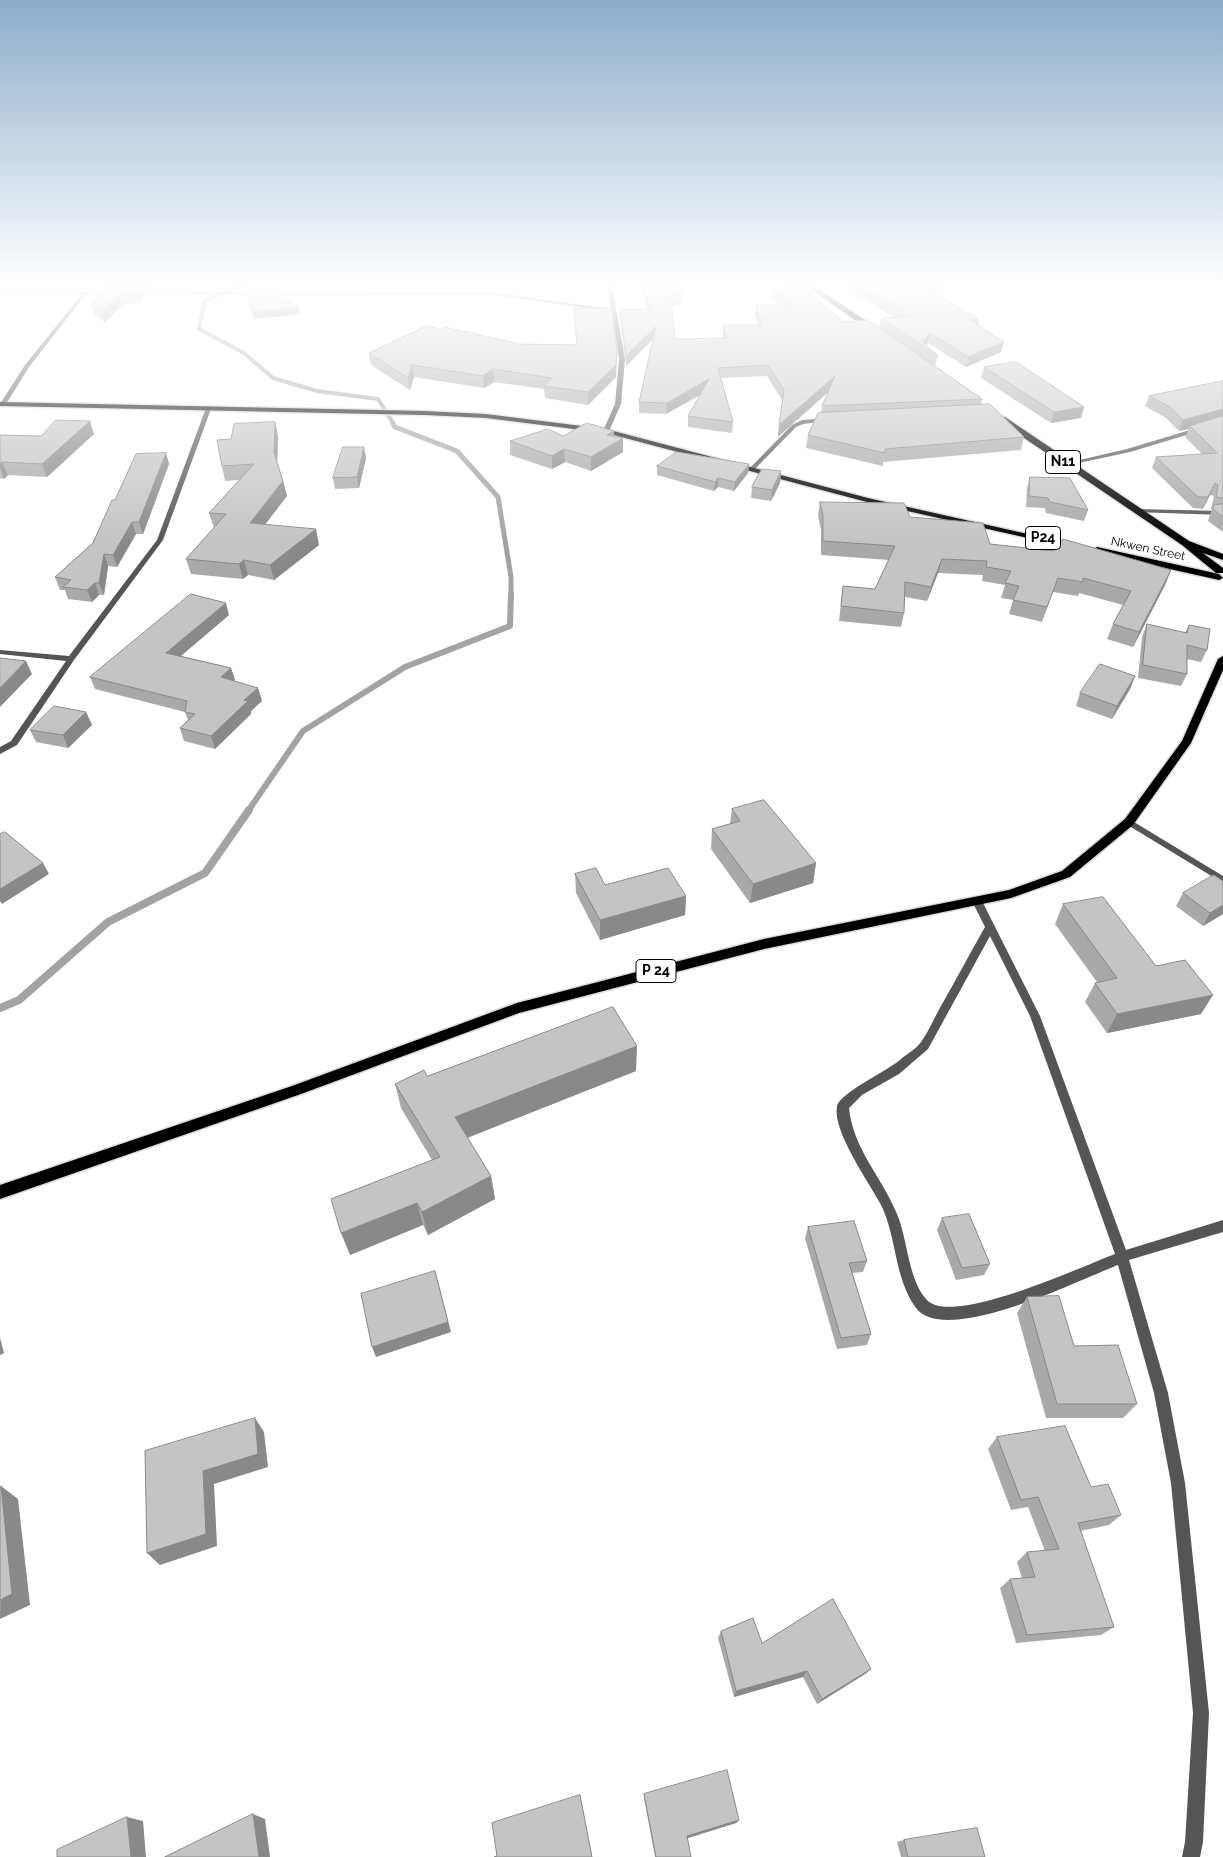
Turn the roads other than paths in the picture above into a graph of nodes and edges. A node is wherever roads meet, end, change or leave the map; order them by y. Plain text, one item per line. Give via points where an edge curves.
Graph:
1 (23, 373) edge
2 (621, 373) edge
3 (2, 404) edge
4 (208, 409) junction
5 (993, 413) edge
6 (832, 420) edge
7 (1223, 422) edge
8 (606, 431) junction
9 (1065, 464) junction
10 (752, 470) junction
11 (1136, 511) junction
12 (1223, 513) edge
13 (1185, 543) junction
14 (1223, 558) edge
15 (1221, 575) edge
16 (0, 652) edge
17 (71, 659) junction
18 (1223, 659) edge
19 (0, 751) edge
20 (1129, 822) junction
21 (1223, 880) edge
22 (977, 901) junction
23 (990, 927) junction
24 (0, 1192) edge
25 (1223, 1226) edge
26 (1122, 1257) junction
27 (1190, 1857) edge

1 - 3 street
2 - 8 street via 618,404
3 - 4 main road, P24
4 - 8 main road, P24 via 486,416
4 - 17 street via 160,540
5 - 9 highway, N11
6 - 10 street via 802,422 794,426
7 - 9 street via 1128,451
8 - 10 main road, P24
9 - 11 highway, N11
10 - 15 main road, Nkwen Street / P24 via 867,500
11 - 12 street
11 - 13 highway, N11
13 - 14 highway, N11
13 - 15 highway, N11 via 1192,553
16 - 17 street
17 - 19 street via 14,743
18 - 20 main road, P 24 via 1187,741
20 - 21 street
20 - 22 main road, P 24 via 1066,874 1011,894
22 - 23 street
22 - 24 main road, P 24 via 764,944 516,1008 296,1090
23 - 26 street via 1035,1016
23 - 26 street via 924,1046 843,1106 843,1119 852,1143 891,1215 914,1293 927,1310 948,1315 976,1311
25 - 26 street
26 - 27 street via 1161,1394 1178,1483 1201,1713 1194,1842

